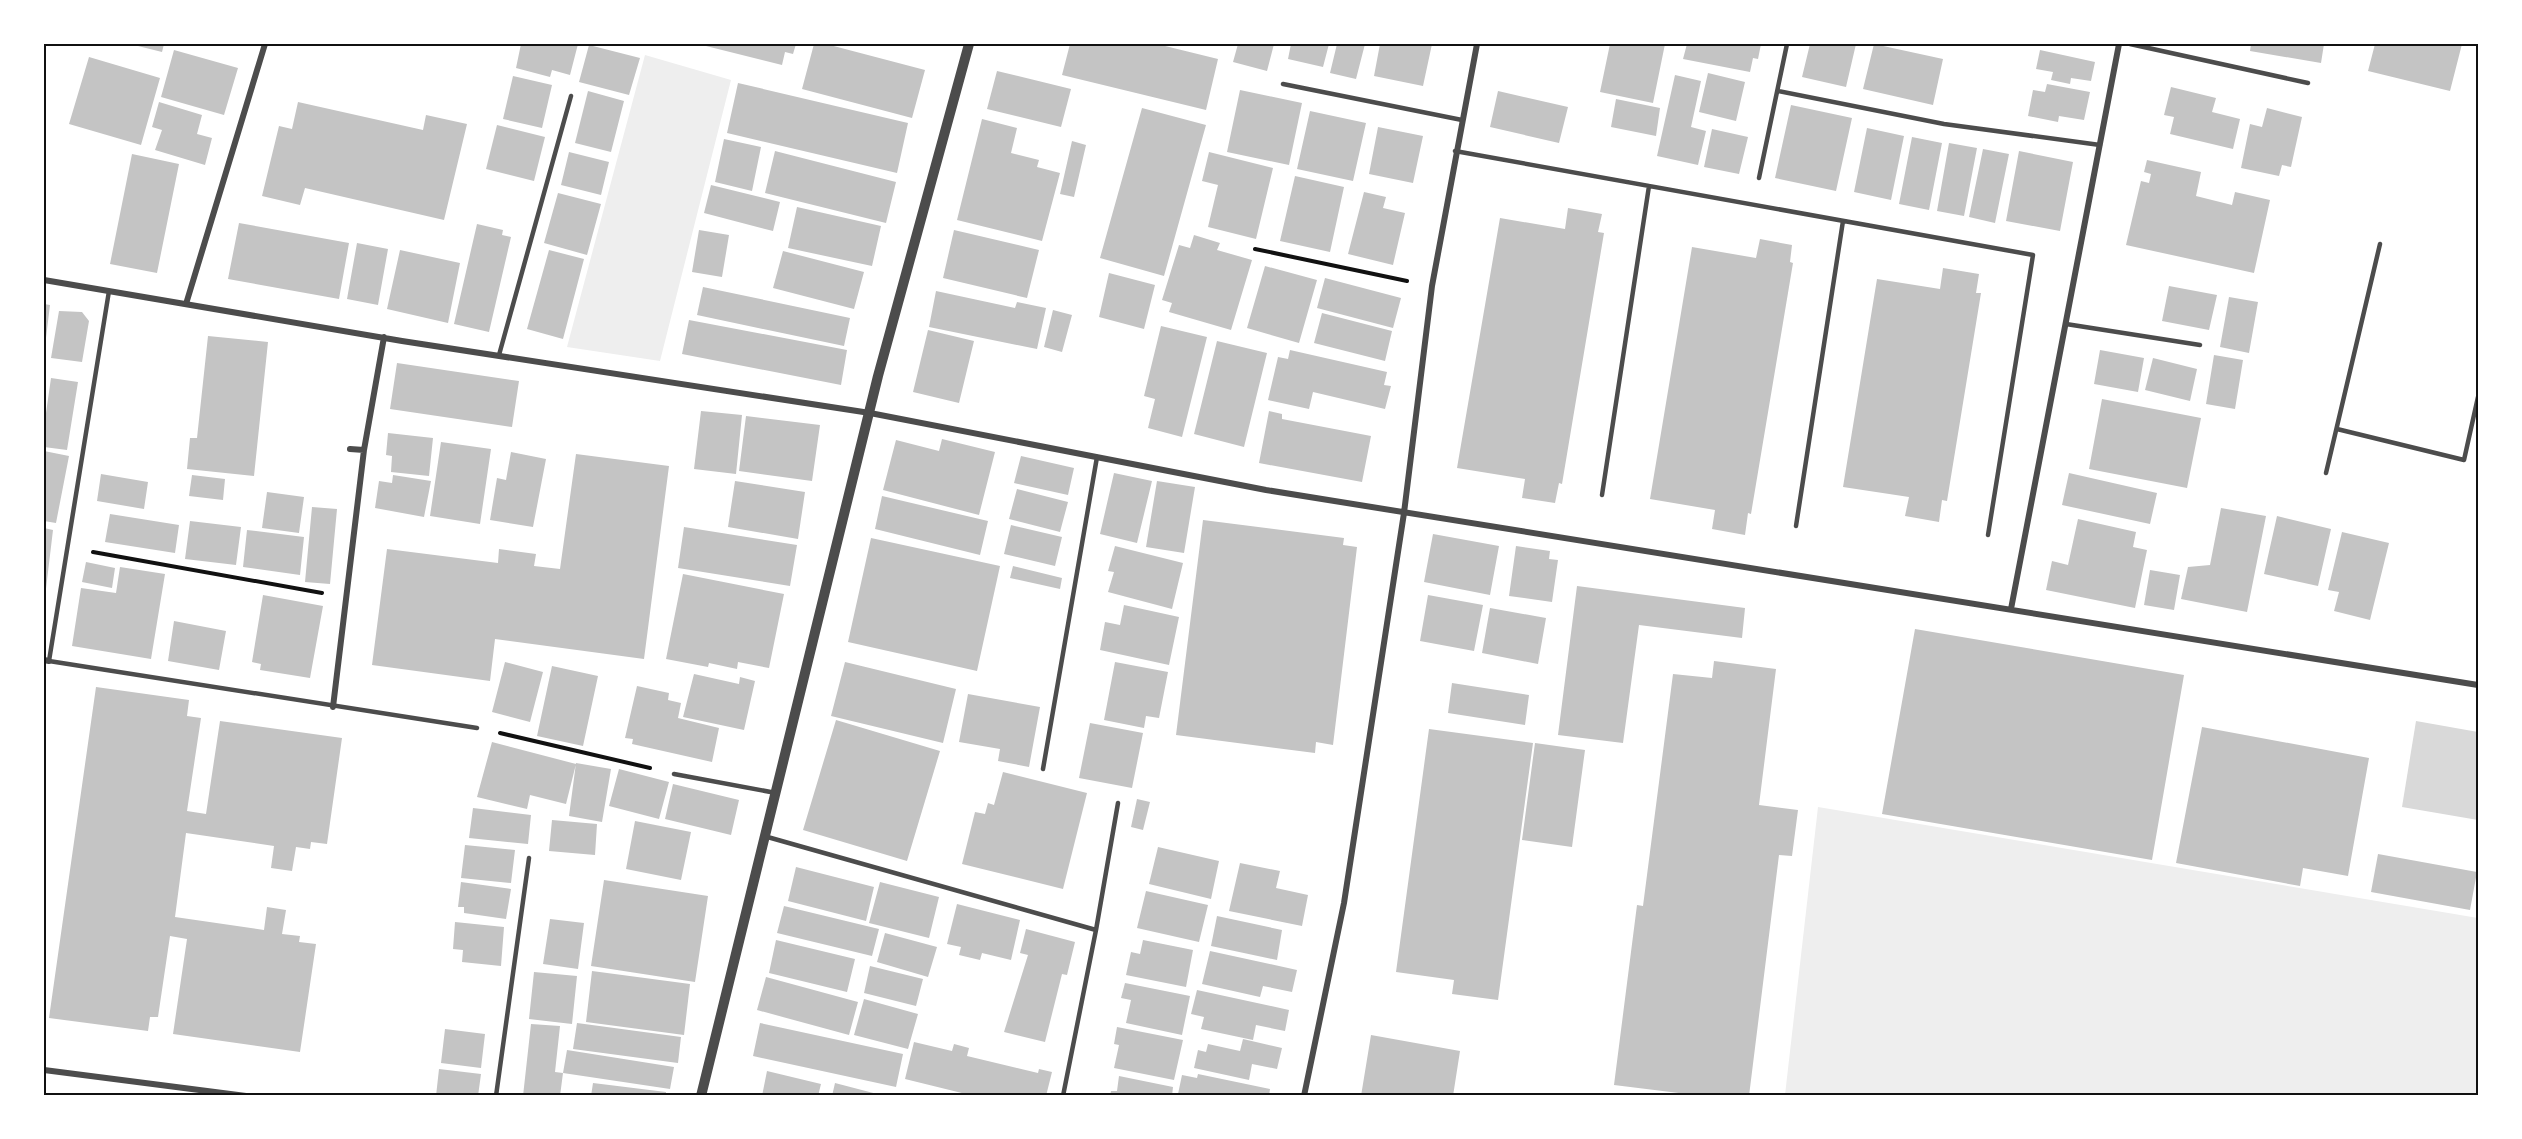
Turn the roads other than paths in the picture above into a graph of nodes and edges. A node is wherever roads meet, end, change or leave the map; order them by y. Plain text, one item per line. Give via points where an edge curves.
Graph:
1 (265, 44) edge
2 (969, 44) edge
3 (1477, 44) edge
4 (1787, 44) edge
5 (2120, 44) edge
6 (2130, 44) edge
7 (2308, 83) dead end
8 (1283, 84) dead end
9 (1778, 91) junction
10 (571, 96) dead end
11 (1462, 120) junction
12 (2100, 145) junction
13 (1455, 151) junction
14 (1759, 178) dead end
15 (1649, 186) junction
16 (1843, 221) junction
17 (2380, 244) dead end
18 (44, 280) edge
19 (109, 291) junction
20 (186, 304) junction
21 (2066, 324) junction
22 (384, 337) junction
23 (2200, 345) dead end
24 (499, 356) junction
25 (2478, 398) edge
26 (870, 413) junction
27 (2337, 429) junction
28 (350, 449) dead end
29 (364, 450) junction
30 (1097, 457) junction
31 (2326, 473) dead end
32 (1602, 495) dead end
33 (1404, 513) junction
34 (1796, 526) dead end
35 (1988, 535) dead end
36 (2011, 609) junction
37 (46, 661) edge
38 (2478, 686) edge
39 (333, 707) junction
40 (477, 728) road end
41 (1043, 770) dead end
42 (674, 774) road end
43 (776, 793) junction
44 (1118, 803) dead end
45 (764, 836) junction
46 (529, 858) dead end
47 (1096, 930) junction
48 (44, 1070) edge
49 (246, 1095) edge
50 (496, 1095) edge
51 (701, 1095) edge
52 (1063, 1095) edge
53 (1304, 1095) edge

1 - 20 street
2 - 26 street
3 - 11 street
4 - 9 lane
5 - 12 street
6 - 7 lane
8 - 11 lane
9 - 12 lane via 1944,124
9 - 14 lane
10 - 24 lane
11 - 13 street
12 - 21 street
13 - 15 lane
13 - 33 street via 1432,286
15 - 16 lane
15 - 32 lane
16 - 34 lane
16 - 35 lane via 2033,255
17 - 27 lane
18 - 19 street
19 - 20 street
19 - 37 lane
20 - 22 street
21 - 23 lane
21 - 36 street
22 - 24 street
22 - 29 street
24 - 26 street
25 - 27 lane via 2464,460
26 - 30 street
26 - 43 street
27 - 31 lane
28 - 29 street
29 - 39 street
30 - 33 street
30 - 41 lane
33 - 36 street
33 - 53 street via 1344,903
36 - 38 street
37 - 39 lane
39 - 40 lane
42 - 43 lane
43 - 45 street
44 - 47 lane
45 - 47 lane
45 - 51 street
46 - 50 lane
47 - 52 lane
48 - 49 street

